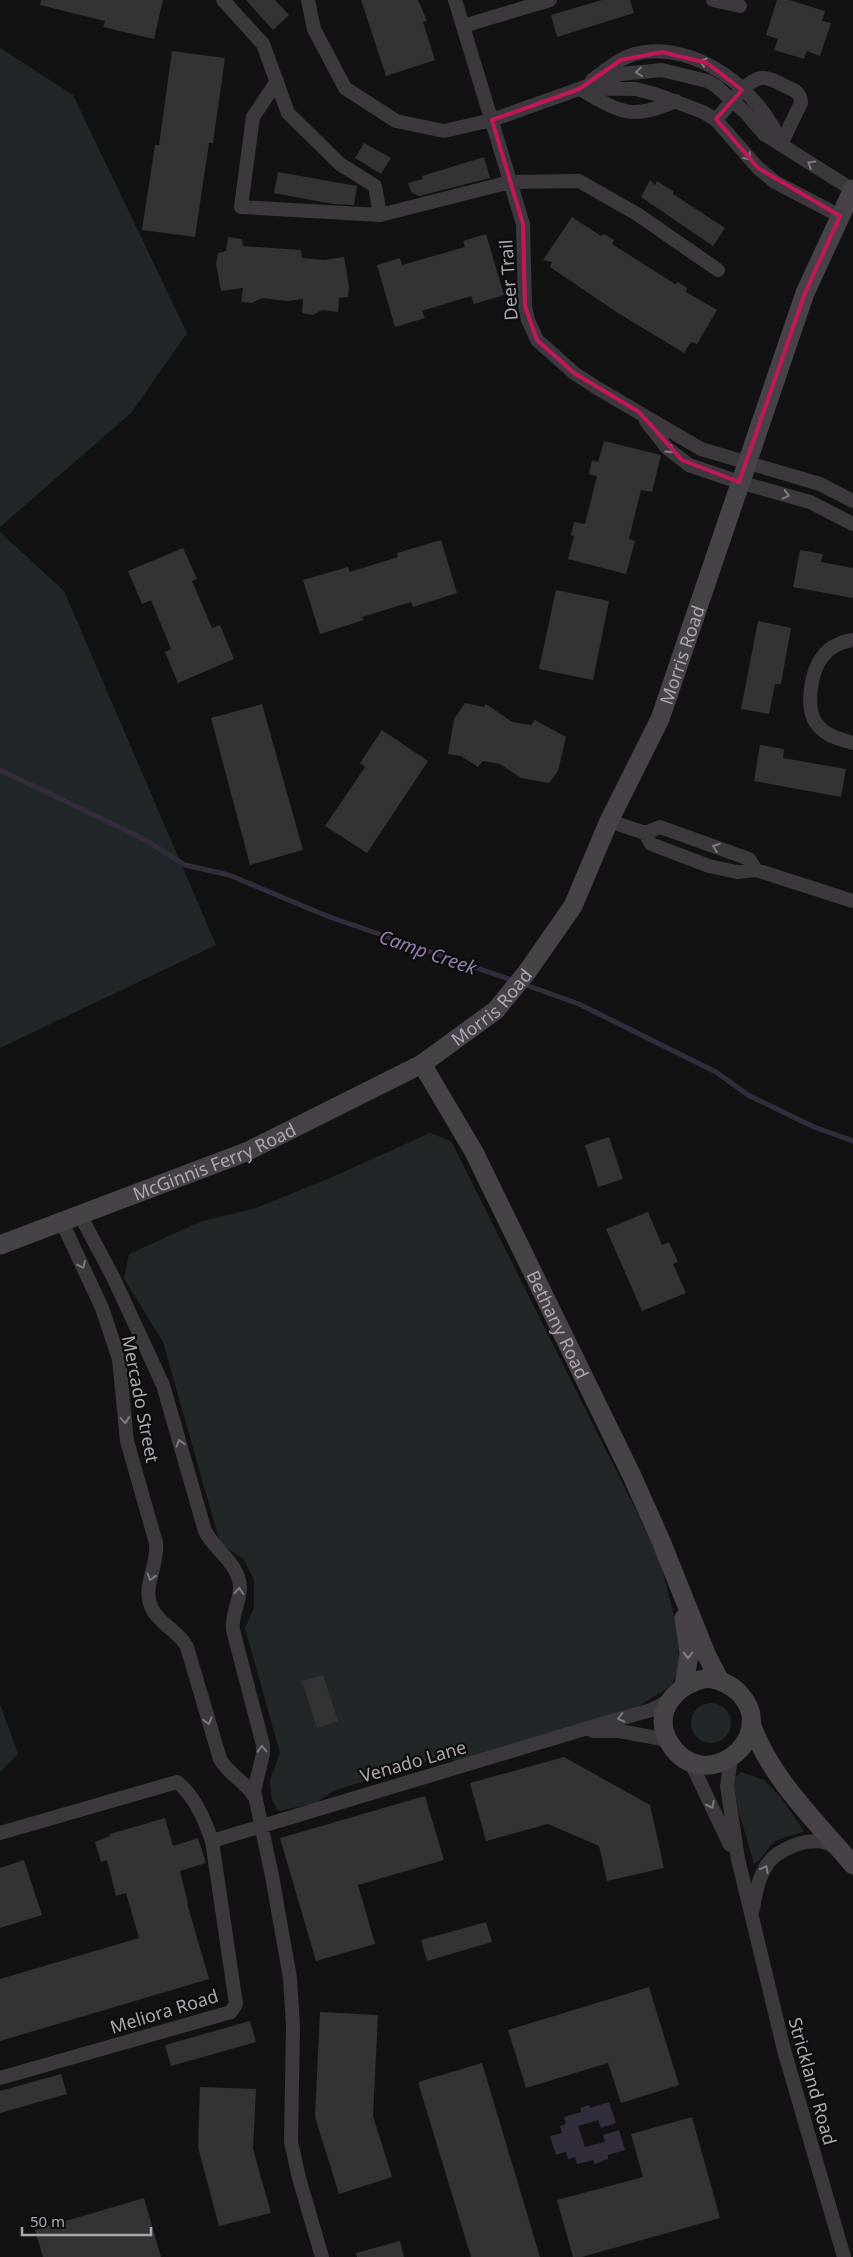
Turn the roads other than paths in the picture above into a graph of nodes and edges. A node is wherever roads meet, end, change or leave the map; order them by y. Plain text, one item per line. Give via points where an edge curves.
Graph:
1 (223, 0) edge
2 (308, 0) edge
3 (456, 0) edge
4 (550, 0) edge
5 (713, 0) edge
6 (740, 6) dead end
7 (463, 26) junction
8 (277, 81) junction
9 (579, 88) junction
10 (738, 95) junction
11 (676, 101) junction
12 (492, 120) junction
13 (716, 120) junction
14 (781, 144) junction
15 (510, 182) junction
16 (853, 190) edge
17 (380, 216) junction
18 (840, 216) junction
19 (718, 270) dead end
20 (639, 412) junction
21 (746, 463) junction
22 (739, 482) junction
23 (853, 501) edge
24 (853, 524) edge
25 (853, 640) edge
26 (853, 742) edge
27 (609, 822) junction
28 (645, 833) junction
29 (695, 840) junction
30 (688, 858) junction
31 (756, 870) junction
32 (853, 901) edge
33 (422, 1064) junction
34 (79, 1213) junction
35 (61, 1220) junction
36 (0, 1244) edge
37 (681, 1590) junction
38 (719, 1679) junction
39 (684, 1686) junction
40 (667, 1702) junction
41 (751, 1723) junction
42 (575, 1733) junction
43 (668, 1740) junction
44 (735, 1755) junction
45 (690, 1761) junction
46 (774, 1772) junction
47 (254, 1796) junction
48 (262, 1825) junction
49 (0, 1833) edge
50 (212, 1841) junction
51 (738, 1859) junction
52 (848, 1859) edge
53 (752, 1915) junction
54 (0, 2078) edge
55 (844, 2256) edge
56 (322, 2257) edge

1 - 8 street via 263,44
2 - 12 street via 314,29 345,88 374,107 396,121 444,131
3 - 7 street, Deer Trail
4 - 7 street
5 - 6 street
7 - 12 street, Deer Trail
8 - 17 street via 288,113 340,164 375,186
8 - 17 street via 253,117 241,207
10 -> 9 street via 707,81 662,70 621,74
9 - 11 street via 636,89
9 - 11 street via 608,105 635,114
9 - 12 street
10 - 13 street
10 - 14 street via 764,134
10 - 14 street via 755,79 768,79 798,92 801,103
11 - 13 street
12 - 15 street, Deer Trail
13 -> 18 street via 758,168 775,182
16 -> 14 street
15 - 17 street
15 - 19 street via 579,180 637,214
15 - 20 street, Deer Trail via 523,224 525,306 537,340 574,373
16 - 18 street, Morris Road
18 - 21 street, Morris Road via 805,293
20 - 21 street, Deer Trail via 701,449
20 -> 22 street via 667,448 682,460
21 - 22 street, Morris Road
21 - 23 street, Deer Trail via 820,484
22 -> 24 street via 810,502
22 - 27 street, Morris Road via 660,719
25 - 26 street via 835,646 821,658 809,703 813,718 824,732
27 - 28 street
27 - 33 street, Morris Road via 573,906 527,972 496,1010
28 - 29 street via 660,827
28 - 30 street via 651,844
29 - 30 street
31 -> 29 street via 749,859
30 - 31 street via 737,872
31 - 32 street
33 - 34 street, McGinnis Ferry Road via 246,1152
33 - 37 street, Bethany Road via 474,1152 635,1483
34 - 35 street, McGinnis Ferry Road
47 -> 34 street, Mercado Street via 263,1744 232,1630 239,1581 205,1531 156,1366
35 - 36 street, McGinnis Ferry Road
35 -> 47 street, Mercado Street via 102,1308 119,1359 127,1441 156,1543 156,1559 148,1586 150,1604 158,1618 176,1632 187,1647 222,1764 248,1786
37 - 38 street, Bethany Road
37 -> 39 street, Bethany Road via 689,1654
38 - 39 street via 698,1680
38 - 41 street via 736,1689 744,1699 750,1710
39 - 40 street
40 -> 42 street, Venado Lane
40 - 43 street
41 - 44 street via 749,1735
41 - 46 street
42 - 43 street, Venado Lane via 619,1732
42 - 48 street, Venado Lane
43 - 45 street via 681,1756
44 - 45 street via 713,1765
44 - 46 street via 761,1762
44 - 51 street, Strickland Road via 727,1786
45 -> 51 street, Strickland Road
46 - 52 street
47 - 48 street, Mercado Street
48 - 50 street
48 - 56 street, Mercado Street via 292,2000 293,2154
49 - 50 street, Meliora Road via 177,1782 186,1789
50 - 54 street, Meliora Road via 235,1992 236,2004 231,2012
51 - 53 street, Strickland Road
53 -> 52 street, Strickland Road via 765,1867 782,1851 812,1842 827,1843
53 - 55 street, Strickland Road via 784,2050

